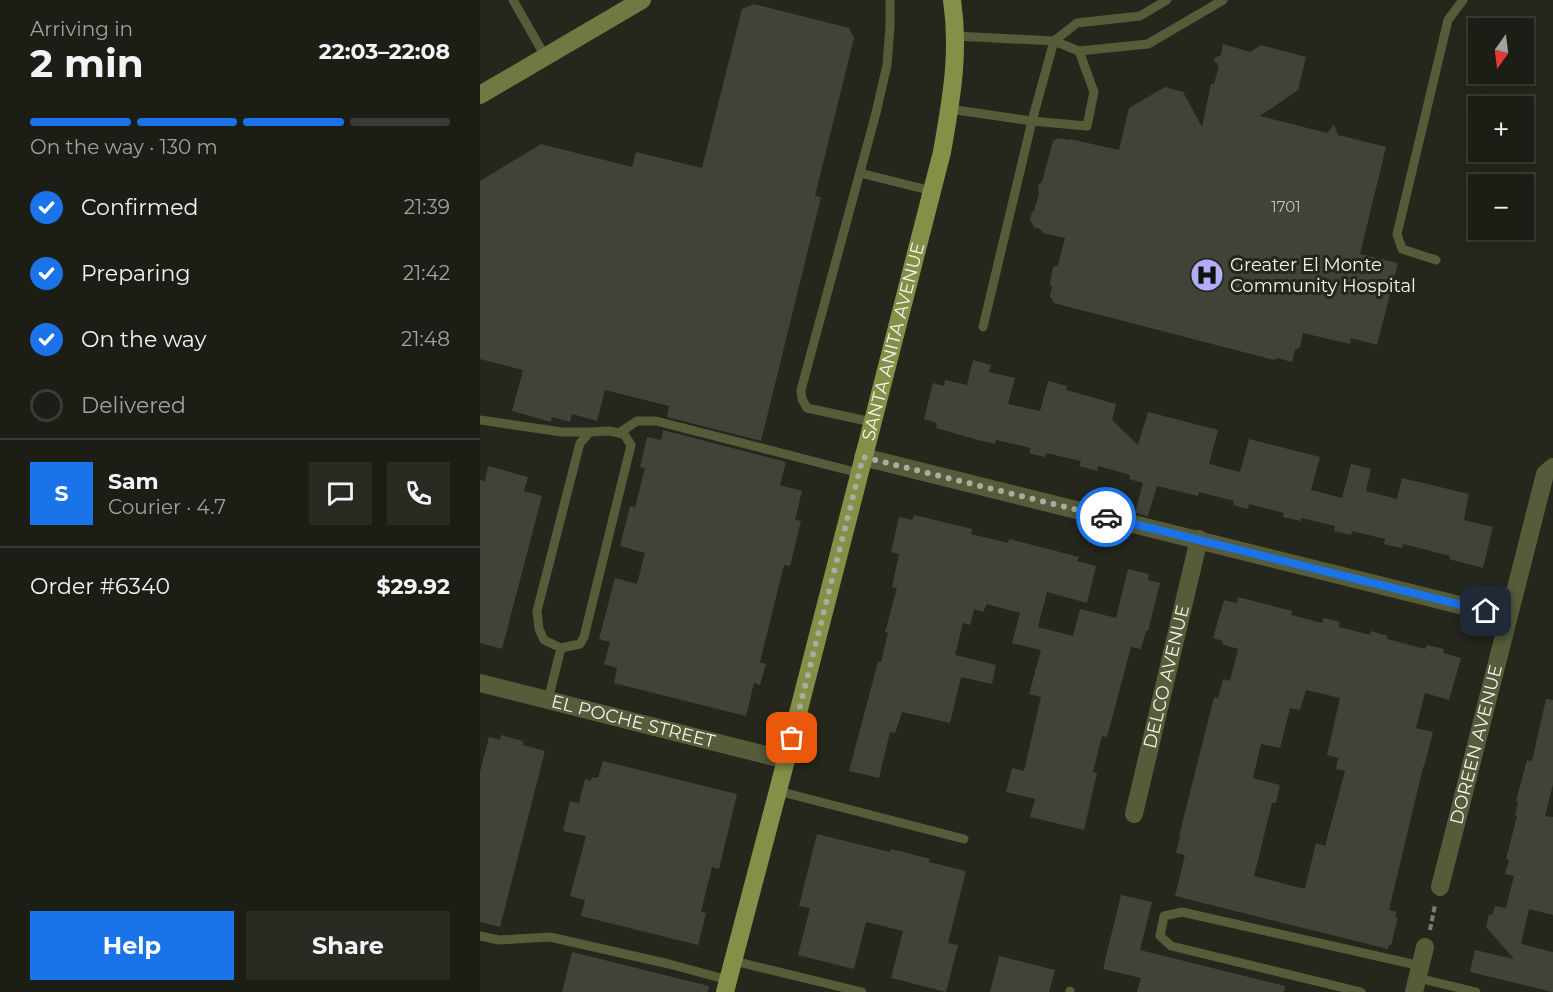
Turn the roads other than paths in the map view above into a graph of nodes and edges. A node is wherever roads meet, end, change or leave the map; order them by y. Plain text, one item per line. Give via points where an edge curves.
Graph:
1 (513, 0) edge
2 (642, 0) edge
3 (890, 0) edge
4 (952, 0) edge
5 (1167, 0) edge
6 (1223, 0) edge
7 (1463, 0) edge
8 (955, 36) junction
9 (1054, 41) junction
10 (1078, 51) junction
11 (545, 56) junction
12 (480, 94) edge
13 (949, 109) junction
14 (1032, 121) junction
15 (860, 173) junction
16 (932, 191) junction
17 (1436, 260) dead end
18 (983, 327) dead end
19 (480, 420) edge
20 (872, 422) junction
21 (590, 432) junction
22 (619, 433) junction
23 (861, 465) junction
24 (1553, 467) edge
25 (1199, 539) junction
26 (1508, 617) junction
27 (561, 648) junction
28 (480, 683) edge
29 (548, 700) junction
30 (786, 760) junction
31 (778, 791) junction
32 (1134, 814) dead end
33 (964, 839) dead end
34 (1440, 886) road end
35 (480, 936) edge
36 (1425, 946) road end
37 (734, 961) junction
38 (1418, 979) edge
39 (727, 986) edge
40 (862, 992) edge
41 (1361, 992) edge
42 (1476, 992) edge

1 - 11 lane
2 - 11 main road
3 - 15 lane via 887,65
4 - 8 main road, SANTA ANITA AVENUE
5 - 9 lane via 1140,16 1077,23
6 - 10 lane via 1148,44
7 - 17 lane via 1448,20 1397,234 1402,249
8 - 9 lane
8 - 13 main road, SANTA ANITA AVENUE
9 - 10 lane
9 - 14 lane
10 - 14 lane via 1095,92 1087,126
11 - 12 main road
13 - 14 lane
13 - 16 main road, SANTA ANITA AVENUE
14 - 18 lane
15 - 16 lane
15 - 20 lane via 801,390 807,408
16 - 20 main road, SANTA ANITA AVENUE
19 - 21 lane via 562,432
20 - 23 main road, SANTA ANITA AVENUE
21 - 22 lane
21 - 27 lane via 580,443 537,611 544,640
22 - 23 lane via 637,421 656,421 789,454
22 - 27 lane via 631,445 584,637 580,644
23 - 25 street
23 - 30 main road, SANTA ANITA AVENUE
24 - 26 street, DOREEN AVENUE via 1545,474
25 - 26 street
25 - 32 street, DELCO AVENUE
26 - 34 street, DOREEN AVENUE
27 - 29 lane
28 - 29 street, EL POCHE STREET
29 - 30 street, EL POCHE STREET
30 - 31 main road, SANTA ANITA AVENUE
31 - 33 lane
31 - 37 main road, SANTA ANITA AVENUE
35 - 39 lane via 499,940 550,937 669,964
36 - 38 street
37 - 39 main road, SANTA ANITA AVENUE
37 - 40 lane
38 - 41 lane via 1182,912 1164,916 1160,936 1171,946
38 - 42 lane

